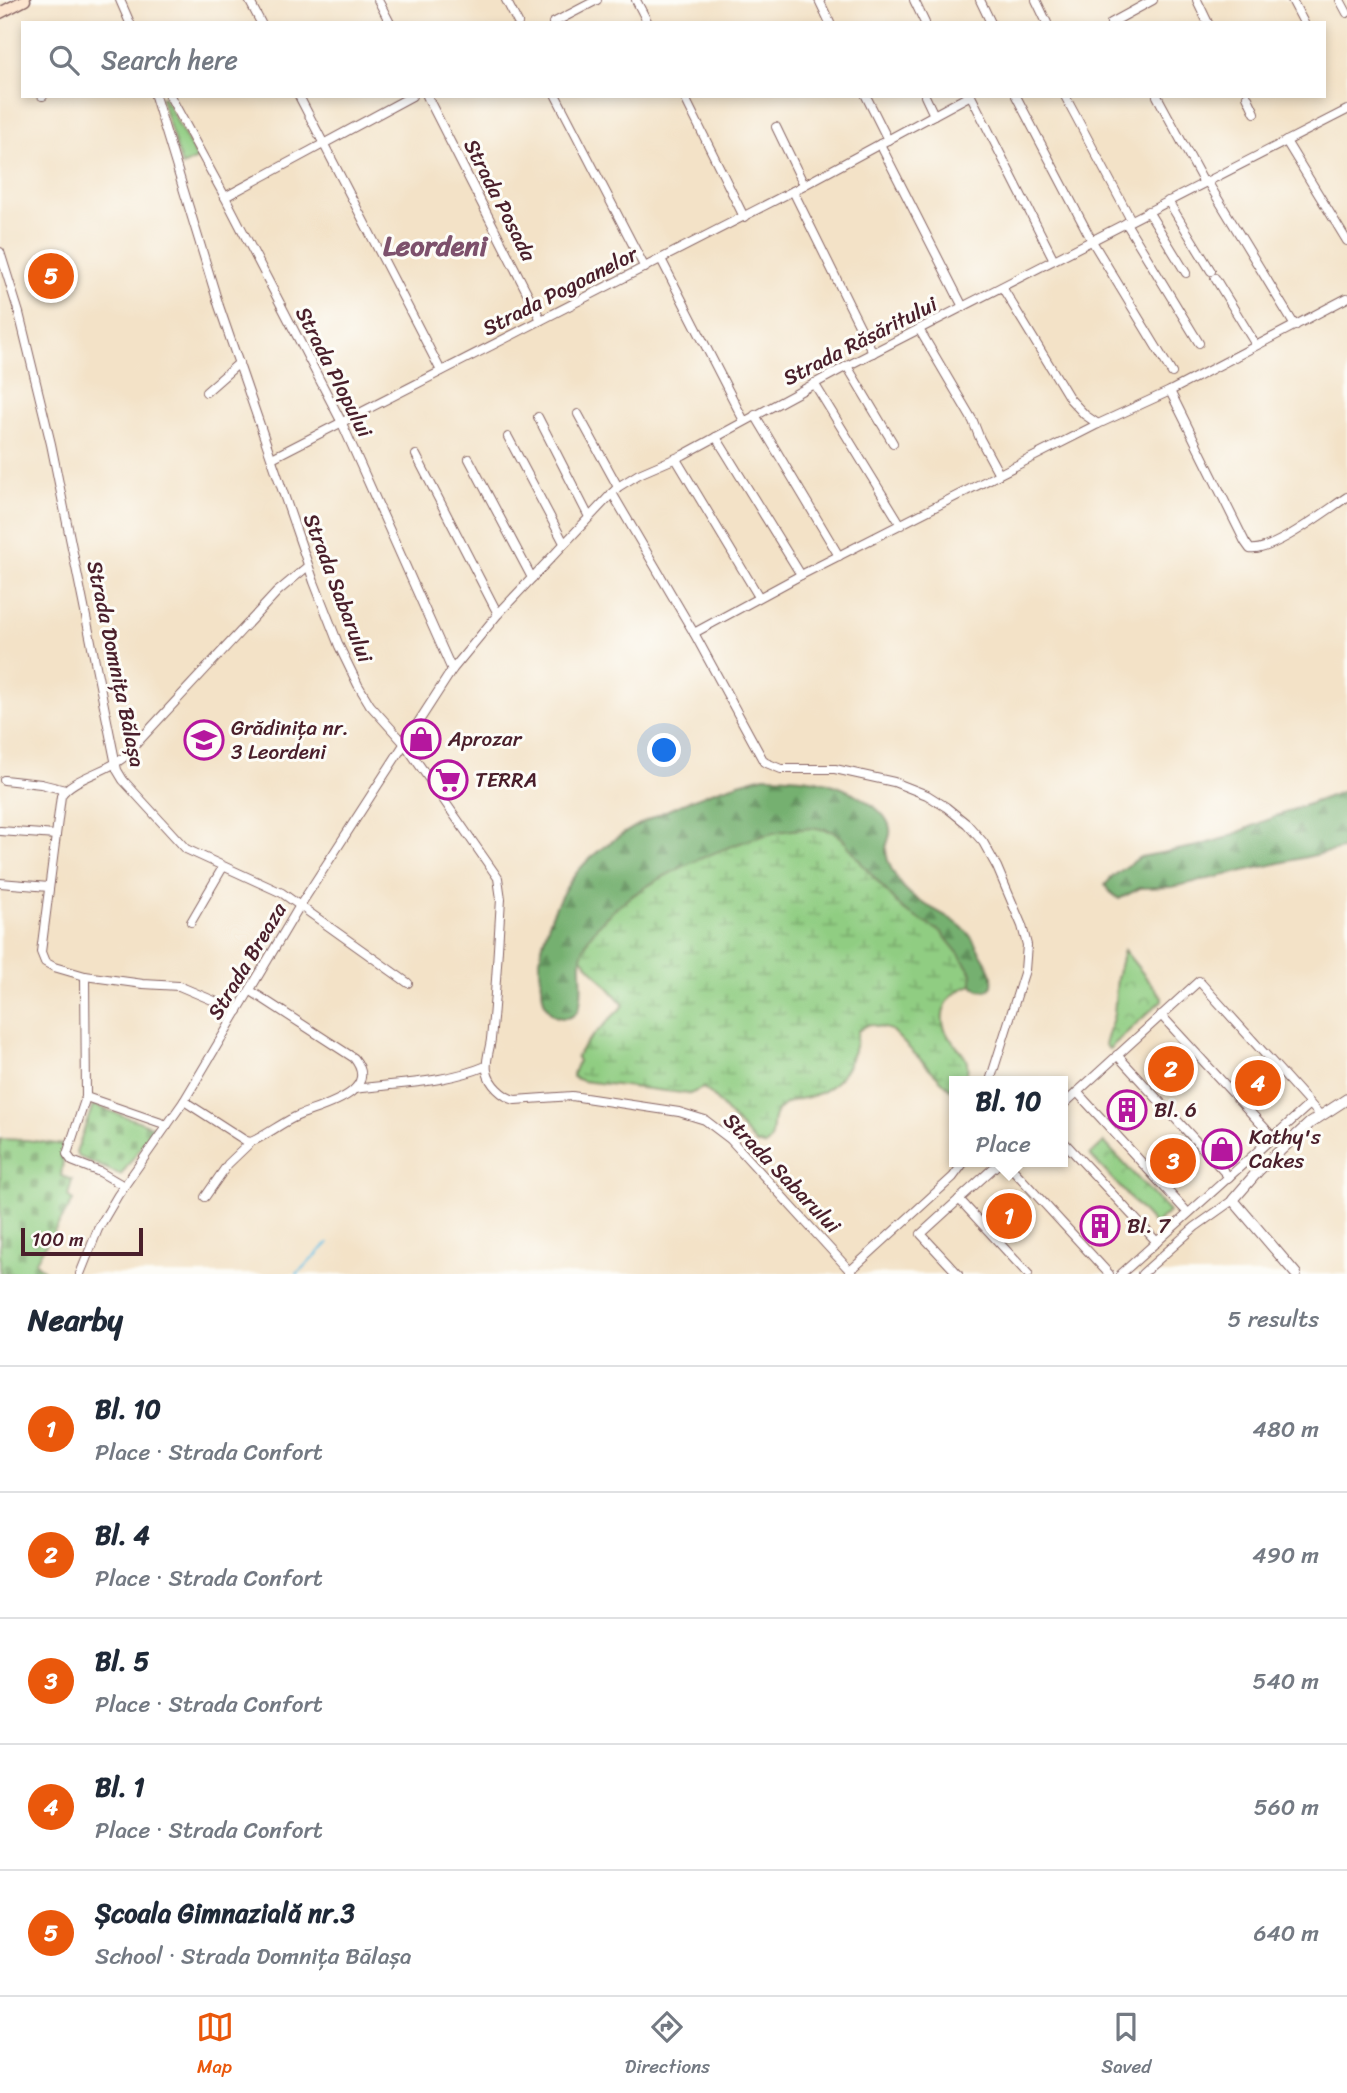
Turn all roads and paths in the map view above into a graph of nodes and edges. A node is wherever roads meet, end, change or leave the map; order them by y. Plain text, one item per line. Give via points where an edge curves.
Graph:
1 (25, 0) edge
2 (120, 0) edge
3 (249, 0) edge
4 (378, 0) edge
5 (506, 0) edge
6 (597, 0) edge
7 (636, 0) edge
8 (818, 0) edge
9 (914, 0) edge
10 (980, 0) edge
11 (1036, 0) edge
12 (1153, 0) edge
13 (1197, 0) edge
14 (1292, 0) edge
15 (1340, 0) edge
16 (0, 13) edge
17 (1347, 13) edge
18 (129, 21) edge
19 (260, 21) edge
20 (389, 21) edge
21 (517, 21) edge
22 (557, 21) edge
23 (647, 21) edge
24 (829, 21) edge
25 (924, 21) edge
26 (990, 21) edge
27 (1046, 21) edge
28 (1118, 21) edge
29 (1207, 21) edge
30 (1303, 21) edge
31 (156, 98) edge
32 (171, 98) edge
33 (300, 98) edge
34 (408, 98) edge
35 (428, 98) edge
36 (557, 98) edge
37 (685, 98) edge
38 (867, 98) edge
39 (926, 98) edge
40 (964, 98) edge
41 (967, 98) edge
42 (1017, 98) edge
43 (1066, 98) edge
44 (1158, 98) edge
45 (1248, 98) edge
46 (1347, 110) edge
47 (1255, 113) dead end
48 (934, 115) junction
49 (776, 127) dead end
50 (1286, 141) junction
51 (884, 142) junction
52 (323, 144) junction
53 (1205, 182) junction
54 (804, 185) junction
55 (793, 191) junction
56 (225, 197) junction
57 (1168, 201) junction
58 (1148, 211) junction
59 (744, 217) junction
60 (1128, 222) junction
61 (1091, 241) junction
62 (1347, 241) edge
63 (0, 252) edge
64 (661, 259) junction
65 (1054, 260) junction
66 (645, 268) junction
67 (1186, 273) dead end
68 (4, 275) edge
69 (1002, 287) junction
70 (1347, 298) edge
71 (963, 307) junction
72 (541, 320) junction
73 (1295, 326) junction
74 (919, 330) junction
75 (1199, 343) dead end
76 (1256, 345) junction
77 (873, 353) junction
78 (239, 363) junction
79 (847, 366) junction
80 (441, 371) junction
81 (1172, 373) dead end
82 (814, 383) junction
83 (1170, 391) junction
84 (206, 392) dead end
85 (578, 414) dead end
86 (755, 415) junction
87 (538, 417) dead end
88 (341, 421) junction
89 (744, 421) junction
90 (1098, 424) junction
91 (508, 437) dead end
92 (716, 437) junction
93 (893, 443) dead end
94 (416, 455) dead end
95 (272, 458) junction
96 (469, 459) dead end
97 (676, 459) junction
98 (999, 474) junction
99 (615, 490) junction
100 (1347, 497) edge
101 (589, 517) junction
102 (901, 525) junction
103 (564, 543) junction
104 (839, 556) junction
105 (308, 566) junction
106 (801, 575) junction
107 (532, 578) junction
108 (759, 597) junction
109 (498, 614) junction
110 (694, 633) junction
111 (452, 670) junction
112 (404, 743) junction
113 (116, 764) junction
114 (5, 780) dead end
115 (65, 790) junction
116 (0, 831) edge
117 (56, 835) junction
118 (223, 867) junction
119 (0, 883) edge
120 (49, 887) junction
121 (299, 907) junction
122 (191, 922) dead end
123 (85, 976) junction
124 (408, 983) dead end
125 (251, 991) junction
126 (238, 1012) junction
127 (1161, 1015) junction
128 (1117, 1055) junction
129 (486, 1066) junction
130 (992, 1076) edge
131 (355, 1089) junction
132 (1077, 1092) junction
133 (86, 1097) junction
134 (1347, 1099) edge
135 (1068, 1100) edge
136 (184, 1101) junction
137 (1310, 1104) junction
138 (1320, 1115) junction
139 (167, 1125) junction
140 (1273, 1137) junction
141 (251, 1142) junction
142 (1068, 1146) edge
143 (960, 1167) edge
144 (997, 1167) edge
145 (1008, 1167) edge
146 (1228, 1177) junction
147 (124, 1185) junction
148 (205, 1196) dead end
149 (959, 1199) junction
150 (1233, 1200) junction
151 (1188, 1213) junction
152 (1159, 1240) junction
153 (1171, 1249) junction
154 (851, 1273) edge
155 (79, 1274) edge
156 (958, 1274) edge
157 (1028, 1274) edge
158 (1109, 1274) edge
159 (1121, 1274) edge
160 (1142, 1274) edge
161 (1296, 1274) edge

1 - 16 main road
2 - 18 street
3 - 19 street
4 - 20 street
5 - 21 street
6 - 22 street
7 - 23 street
8 - 24 street
9 - 25 street
10 - 26 street
11 - 27 street
12 - 28 street
13 - 29 street
14 - 30 street
15 - 17 street
31 - 78 street, Strada Sabarului
32 - 56 street, Strada Plopului
33 - 52 street
34 - 52 street
35 - 72 street, Strada Posada
36 - 66 street
37 - 59 street
38 - 51 street
39 - 48 street
40 - 48 street, Strada Pogoanelor
41 - 65 street
42 - 61 street
43 - 60 street
44 - 53 street
45 - 47 street
46 - 50 street, Strada Răsăritului
48 - 51 street, Strada Pogoanelor
49 - 54 street
50 - 53 street, Strada Răsăritului
50 - 62 street
51 - 54 street, Strada Pogoanelor
51 - 71 street
52 - 56 street
52 - 80 street
53 - 57 street, Strada Răsăritului
53 - 73 street
54 - 55 street, Strada Pogoanelor
55 - 59 street, Strada Pogoanelor
55 - 77 street
56 - 88 street, Strada Plopului
57 - 58 street, Strada Răsăritului
57 - 76 street
58 - 60 street, Strada Răsăritului
58 - 67 street
59 - 64 street, Strada Pogoanelor
60 - 61 street, Strada Răsăritului
60 - 75 street
61 - 65 street, Strada Răsăritului
61 - 81 street
63 - 68 street, Strada Domnița Bălașa
64 - 66 street, Strada Pogoanelor
64 - 89 street
65 - 69 street, Strada Răsăritului
66 - 72 street, Strada Pogoanelor
68 - 113 street, Strada Domnița Bălașa via 27,345 59,481
69 - 71 street, Strada Răsăritului
69 - 90 street via 1070,399
70 - 73 street
71 - 74 street, Strada Răsăritului
72 - 80 street, Strada Pogoanelor
73 - 76 street
74 - 77 street, Strada Răsăritului
74 - 98 street
76 - 83 street
77 - 79 street, Strada Răsăritului
78 - 84 street
78 - 95 street, Strada Sabarului
79 - 82 street, Strada Răsăritului
79 - 93 street
80 - 88 street, Strada Pogoanelor
82 - 86 street, Strada Răsăritului
82 - 102 street
83 - 90 street
83 - 100 street via 1250,549 1282,539
85 - 99 street
86 - 89 street, Strada Răsăritului
86 - 104 street
87 - 101 street
88 - 95 street, Strada Pogoanelor
88 - 111 street, Strada Plopului
89 - 92 street, Strada Răsăritului
90 - 98 street
91 - 103 street
92 - 97 street, Strada Răsăritului
92 - 106 street
94 - 109 street
95 - 105 street, Strada Sabarului
96 - 107 street
97 - 99 street, Strada Răsăritului
97 - 108 street
98 - 102 street
99 - 101 street, Strada Răsăritului
99 - 110 street
101 - 103 street, Strada Răsăritului
102 - 104 street
103 - 107 street, Strada Răsăritului
104 - 106 street
105 - 112 street, Strada Sabarului via 358,685
105 - 113 street via 268,600
106 - 108 street
107 - 109 street, Strada Răsăritului
108 - 110 street
109 - 111 street, Strada Răsăritului
110 - 130 street via 769,765 788,770 842,770 894,782 946,807 983,842 1027,945 1025,970
111 - 112 street, Strada Breaza
112 - 121 street, Strada Breaza
112 - 129 street, Strada Sabarului via 498,878 501,899
113 - 115 street
113 - 118 street, Strada Domnița Bălașa via 123,779 179,844
114 - 115 street
115 - 117 street
116 - 117 street
117 - 120 street
118 - 121 street, Strada Domnița Bălașa via 277,891
118 - 122 street
119 - 120 street
120 - 123 street via 42,956 51,966
121 - 124 street, Strada Domnița Bălașa
121 - 125 street, Strada Breaza
123 - 126 street via 179,986
123 - 133 street
125 - 126 street, Strada Breaza
125 - 131 street via 354,1058 361,1075
126 - 136 street, Strada Breaza
127 - 128 street
127 - 137 street via 1199,981
127 - 140 street
128 - 132 street
128 - 146 street
129 - 131 street via 458,1076
129 - 154 street, Strada Sabarului via 496,1087 515,1100 572,1097 705,1120 730,1139
131 - 141 street
132 - 135 street
132 - 151 street
133 - 139 street
133 - 147 street via 68,1157
134 - 138 street
136 - 139 street, Strada Breaza
136 - 141 street
137 - 138 street
137 - 140 street
138 - 150 street via 1270,1158
139 - 147 street, Strada Breaza
140 - 146 street
141 - 148 street
142 - 152 street
143 - 154 street
144 - 149 street
145 - 158 street
146 - 151 street
147 - 155 street, Strada Breaza
149 - 156 street via 921,1234
149 - 157 street
150 - 153 street
150 - 161 street
151 - 152 street
152 - 153 street
152 - 159 street
153 - 160 street

